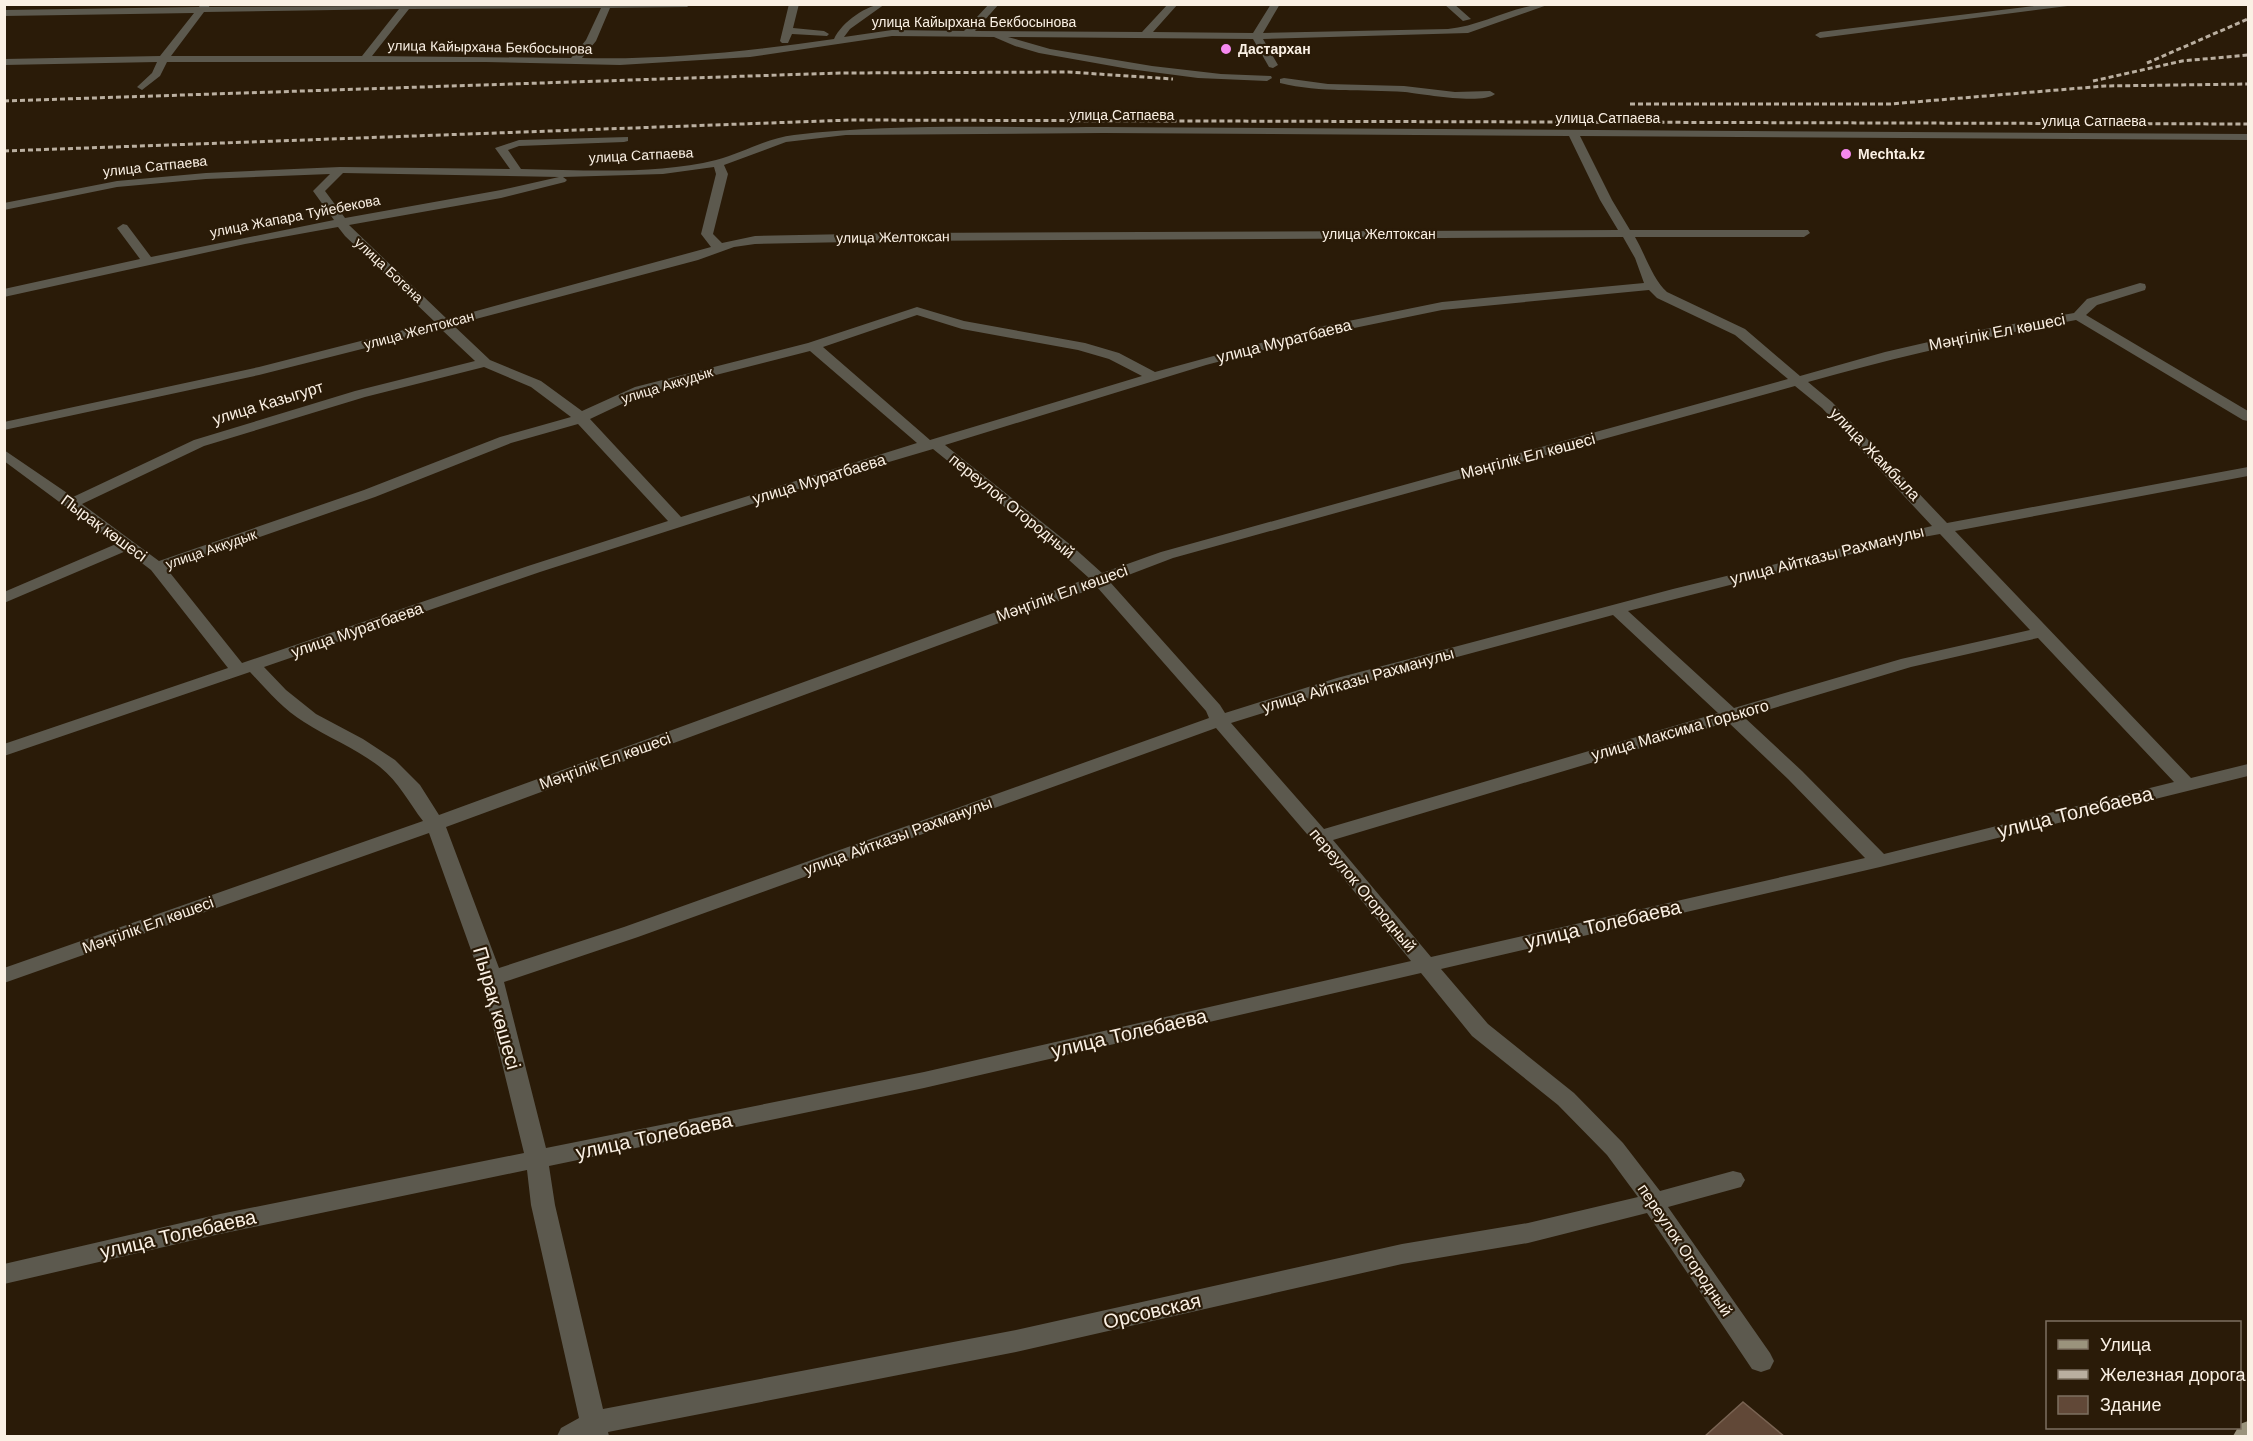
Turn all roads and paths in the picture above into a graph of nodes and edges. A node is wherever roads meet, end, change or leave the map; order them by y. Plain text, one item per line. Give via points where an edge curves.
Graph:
1 (15, 4) edge
2 (687, 4) edge
3 (794, 4) edge
4 (881, 4) edge
5 (995, 4) edge
6 (1174, 4) edge
7 (1276, 4) edge
8 (1448, 4) edge
9 (1546, 4) edge
10 (2079, 4) edge
11 (407, 5) edge
12 (607, 5) edge
13 (204, 7) edge
14 (5, 14) edge
15 (1466, 19) dead end
16 (788, 31) junction
17 (967, 33) junction
18 (990, 33) junction
19 (1820, 35) dead end
20 (1144, 36) junction
21 (1256, 36) junction
22 (840, 37) junction
23 (783, 49) junction
24 (163, 59) junction
25 (364, 60) junction
26 (575, 60) junction
27 (4, 62) edge
28 (1273, 66) dead end
29 (1391, 77) dead end
30 (1267, 78) dead end
31 (1284, 81) dead end
32 (1379, 84) dead end
33 (142, 87) dead end
34 (1490, 94) dead end
35 (1573, 133) junction
36 (2248, 137) edge
37 (624, 139) dead end
38 (519, 148) junction
39 (718, 163) junction
40 (340, 170) junction
41 (518, 173) junction
42 (592, 174) junction
43 (4, 207) edge
44 (340, 221) junction
45 (118, 227) dead end
46 (1626, 233) junction
47 (1804, 233) dead end
48 (720, 248) junction
49 (148, 261) junction
50 (1652, 286) junction
51 (2140, 287) dead end
52 (4, 293) edge
53 (2078, 316) junction
54 (445, 323) junction
55 (813, 346) junction
56 (485, 363) junction
57 (1153, 376) junction
58 (1800, 380) junction
59 (2248, 417) edge
60 (582, 418) junction
61 (4, 426) edge
62 (932, 445) junction
63 (4, 454) edge
64 (2248, 471) edge
65 (71, 504) junction
66 (678, 523) junction
67 (1945, 527) junction
68 (129, 545) junction
69 (157, 567) junction
70 (1099, 579) junction
71 (4, 598) edge
72 (1617, 609) junction
73 (2042, 632) junction
74 (246, 667) junction
75 (1730, 715) junction
76 (1220, 721) junction
77 (4, 750) edge
78 (2248, 770) edge
79 (2186, 784) junction
80 (435, 823) junction
81 (1320, 837) junction
82 (1880, 861) junction
83 (1424, 964) junction
84 (4, 976) edge
85 (492, 978) junction
86 (537, 1160) junction
87 (1733, 1180) dead end
88 (1655, 1202) junction
89 (4, 1274) edge
90 (1761, 1361) dead end
91 (594, 1430) edge
92 (570, 1437) edge

1 - 14 street
2 - 12 street
3 - 16 street
4 - 22 street
5 - 17 street
6 - 20 street
7 - 21 street
8 - 15 street
9 - 21 street, улица Кайырхана Бекбосынова via 1468,30
10 - 19 street
11 - 12 street
11 - 13 street
11 - 25 street
12 - 26 street via 591,41
13 - 14 street
13 - 24 street
16 - 22 street
16 - 23 street
17 - 18 street, улица Кайырхана Бекбосынова
17 - 22 street, улица Кайырхана Бекбосынова
18 - 20 street, улица Кайырхана Бекбосынова
18 - 30 street via 1025,48 1110,63 1220,77
20 - 21 street, улица Кайырхана Бекбосынова
21 - 28 street
22 - 23 street, улица Кайырхана Бекбосынова
23 - 26 street, улица Кайырхана Бекбосынова via 620,62
24 - 25 street, улица Кайырхана Бекбосынова
24 - 27 street, улица Кайырхана Бекбосынова
24 - 33 street via 156,74
25 - 26 street, улица Кайырхана Бекбосынова via 483,55
29 - 32 street
31 - 34 street via 1328,87
35 - 36 street, улица Сатпаева
35 - 39 street, улица Сатпаева via 846,132 784,139
35 - 46 street
37 - 38 street
38 - 41 street
38 - 41 street via 505,156
39 - 42 street, улица Сатпаева via 663,171
39 - 48 street via 722,174 707,234
40 - 41 street, улица Сатпаева
40 - 43 street, улица Сатпаева via 147,181
40 - 44 street, улица Богена via 319,190
41 - 42 street, улица Сатпаева
42 - 44 street, улица Жапара Туйебекова
44 - 49 street, улица Жапара Туйебекова
44 - 54 street, улица Богена
45 - 49 street
46 - 47 street, улица Желтоксан
46 - 48 street, улица Желтоксан via 891,237 755,240
46 - 50 street
48 - 54 street, улица Желтоксан
49 - 52 street, улица Жапара Туйебекова
50 - 57 street, улица Муратбаева via 1442,306 1391,315
50 - 58 street, улица Жамбыла via 1662,295 1740,332
51 - 53 street, Мәңгілік Ел көшесі via 2092,302
53 - 58 street, Мәңгілік Ел көшесі via 1985,333
53 - 59 street
54 - 56 street, улица Богена
54 - 61 street, улица Желтоксан via 259,371
55 - 57 street, улица Аккудык via 917,311 962,325 1080,346 1114,356
55 - 60 street, улица Аккудык via 639,390
55 - 62 street, переулок Огородный
56 - 60 street, улица Богена via 536,384
56 - 65 street, улица Казыгурт via 360,394 199,443
57 - 62 street, улица Муратбаева
58 - 67 street, улица Жамбыла
58 - 70 street, Мәңгілік Ел көшесі via 1244,532
60 - 66 street, улица Богена
60 - 69 street, улица Аккудык via 496,443 450,464
62 - 66 street, улица Муратбаева
62 - 70 street, переулок Огородный
63 - 65 street, Пырақ көшесі
64 - 67 street, улица Айтказы Рахманулы
65 - 68 street, Пырақ көшесі
66 - 74 street, улица Муратбаева
67 - 72 street, улица Айтказы Рахманулы
67 - 73 street, улица Жамбыла
68 - 69 street, Пырақ көшесі
68 - 71 street
69 - 74 street, Пырақ көшесі
70 - 76 street, переулок Огородный via 1214,709
70 - 80 street, Мәңгілік Ел көшесі
72 - 75 street
72 - 76 street, улица Айтказы Рахманулы via 1343,682
73 - 75 street, улица Максима Горького via 1917,660
73 - 79 street, улица Жамбыла
74 - 77 street, улица Муратбаева
74 - 80 street, Пырақ көшесі via 310,718 357,742 388,764 413,789
75 - 81 street, улица Максима Горького
75 - 82 street
76 - 81 street, переулок Огородный
76 - 85 street, улица Айтказы Рахманулы
78 - 79 street, улица Толебаева
79 - 82 street, улица Толебаева
80 - 84 street, Мәңгілік Ел көшесі
80 - 85 street, Пырақ көшесі
81 - 83 street, переулок Огородный
82 - 83 street, улица Толебаева
83 - 86 street, улица Толебаева via 924,1080
83 - 88 street, переулок Огородный via 1480,1030 1566,1099 1615,1149
85 - 86 street, Пырақ көшесі
86 - 89 street, улица Толебаева via 220,1224
86 - 91 street, Пырақ көшесі via 543,1205
87 - 88 street, Орсовская
88 - 90 street, переулок Огородный via 1658,1212
88 - 91 street, Орсовская
91 - 92 street, Орсовская

